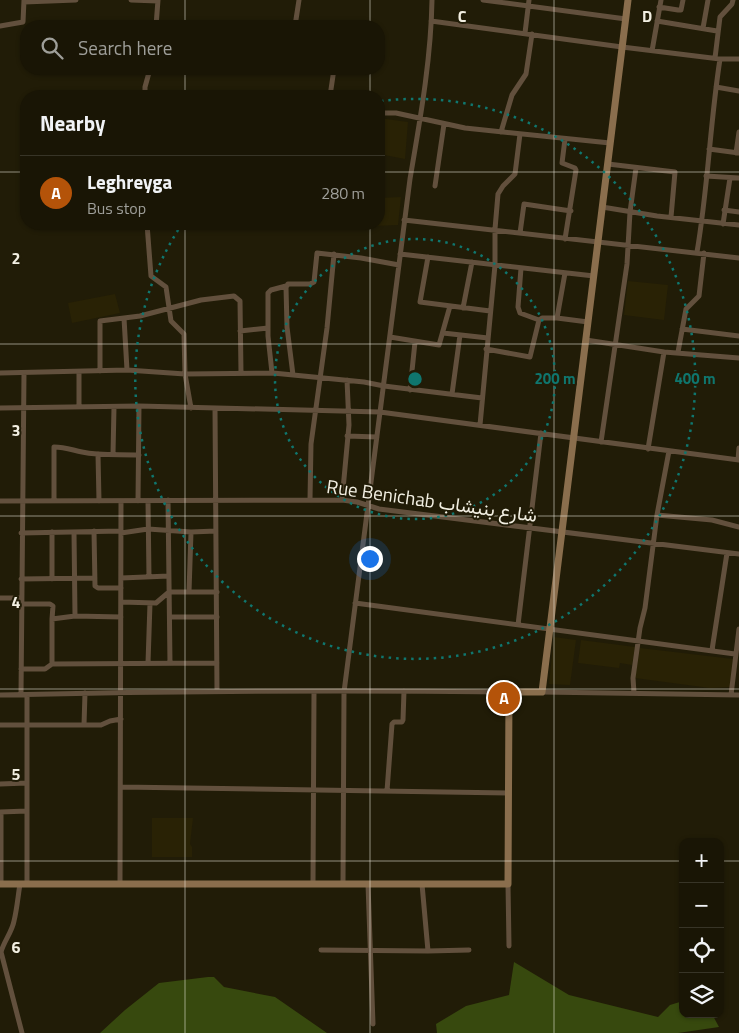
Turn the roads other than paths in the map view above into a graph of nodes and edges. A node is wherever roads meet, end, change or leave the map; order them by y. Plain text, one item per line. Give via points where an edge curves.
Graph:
1 (58, 0) edge
2 (76, 0) edge
3 (131, 0) edge
4 (299, 0) edge
5 (432, 0) edge
6 (483, 0) edge
7 (628, 0) edge
8 (661, 0) edge
9 (683, 0) edge
10 (708, 0) edge
11 (734, 0) edge
12 (24, 1) edge
13 (158, 1) edge
14 (529, 3) edge
15 (660, 7) junction
16 (626, 19) junction
17 (23, 20) edge
18 (156, 20) edge
19 (296, 20) edge
20 (431, 21) junction
21 (657, 21) junction
22 (20, 23) edge
23 (0, 26) edge
24 (703, 28) junction
25 (717, 31) junction
26 (525, 33) junction
27 (532, 34) junction
28 (622, 48) junction
29 (652, 50) junction
30 (717, 59) junction
31 (739, 59) edge
32 (148, 75) edge
33 (333, 75) edge
34 (716, 87) junction
35 (146, 90) edge
36 (331, 90) edge
37 (739, 91) edge
38 (385, 113) edge
39 (420, 119) junction
40 (444, 124) junction
41 (501, 132) junction
42 (739, 132) edge
43 (520, 134) junction
44 (565, 139) junction
45 (738, 140) edge
46 (610, 143) junction
47 (709, 149) junction
48 (738, 153) edge
49 (608, 164) junction
50 (636, 168) junction
51 (706, 176) junction
52 (730, 178) junction
53 (739, 178) edge
54 (435, 186) dead end
55 (602, 207) junction
56 (724, 210) junction
57 (570, 211) junction
58 (630, 212) junction
59 (739, 212) edge
60 (671, 217) junction
61 (404, 220) junction
62 (702, 220) junction
63 (723, 224) junction
64 (739, 225) edge
65 (495, 229) junction
66 (147, 230) edge
67 (520, 233) junction
68 (565, 239) junction
69 (598, 243) junction
70 (627, 245) junction
71 (697, 252) junction
72 (704, 253) junction
73 (334, 254) junction
74 (400, 254) junction
75 (428, 257) junction
76 (739, 258) edge
77 (472, 262) junction
78 (399, 265) junction
79 (495, 265) junction
80 (521, 268) junction
81 (565, 273) junction
82 (594, 276) junction
83 (286, 286) junction
84 (450, 306) junction
85 (170, 308) junction
86 (463, 308) junction
87 (490, 311) junction
88 (124, 318) junction
89 (557, 318) junction
90 (539, 320) junction
91 (588, 322) junction
92 (268, 328) junction
93 (682, 329) junction
94 (240, 331) junction
95 (443, 333) junction
96 (460, 335) junction
97 (739, 336) edge
98 (390, 338) junction
99 (488, 338) junction
100 (586, 340) junction
101 (415, 342) junction
102 (616, 345) junction
103 (486, 349) junction
104 (664, 352) junction
105 (678, 352) junction
106 (739, 358) edge
107 (127, 370) junction
108 (100, 371) junction
109 (79, 372) junction
110 (0, 373) edge
111 (24, 373) junction
112 (241, 373) junction
113 (272, 373) junction
114 (185, 374) junction
115 (293, 375) junction
116 (320, 377) junction
117 (348, 380) junction
118 (384, 386) junction
119 (410, 390) junction
120 (452, 394) junction
121 (482, 398) junction
122 (139, 406) junction
123 (24, 407) junction
124 (79, 407) junction
125 (114, 407) junction
126 (0, 408) edge
127 (191, 408) junction
128 (215, 408) junction
129 (315, 411) junction
130 (348, 412) junction
131 (380, 412) junction
132 (480, 425) junction
133 (541, 433) junction
134 (347, 436) junction
135 (377, 437) junction
136 (574, 438) junction
137 (601, 442) junction
138 (739, 448) edge
139 (648, 449) junction
140 (669, 451) junction
141 (98, 454) junction
142 (113, 454) junction
143 (139, 455) junction
144 (738, 460) edge
145 (216, 499) junction
146 (310, 499) junction
147 (168, 500) junction
148 (342, 500) junction
149 (0, 501) edge
150 (22, 501) junction
151 (54, 501) junction
152 (99, 501) junction
153 (121, 501) junction
154 (138, 501) junction
155 (148, 501) junction
156 (367, 506) junction
157 (657, 515) junction
158 (739, 527) edge
159 (148, 529) junction
160 (529, 529) junction
161 (169, 530) junction
162 (216, 531) junction
163 (52, 532) junction
164 (74, 532) junction
165 (94, 532) junction
166 (121, 532) junction
167 (191, 532) junction
168 (21, 533) junction
169 (562, 533) junction
170 (653, 544) junction
171 (727, 553) junction
172 (739, 554) edge
173 (169, 576) junction
174 (149, 577) junction
175 (74, 578) junction
176 (95, 578) junction
177 (121, 578) junction
178 (21, 579) junction
179 (52, 579) junction
180 (121, 588) junction
181 (169, 592) junction
182 (189, 592) junction
183 (217, 592) junction
184 (0, 598) edge
185 (21, 601) junction
186 (121, 602) junction
187 (150, 603) junction
188 (355, 603) junction
189 (74, 616) junction
190 (121, 617) junction
191 (170, 617) junction
192 (217, 617) junction
193 (52, 619) junction
194 (518, 625) junction
195 (550, 629) junction
196 (739, 629) edge
197 (639, 641) junction
198 (712, 650) junction
199 (735, 654) junction
200 (148, 663) junction
201 (170, 663) junction
202 (52, 664) junction
203 (121, 664) junction
204 (217, 664) junction
205 (21, 669) junction
206 (404, 691) junction
207 (121, 692) junction
208 (217, 692) junction
209 (314, 692) junction
210 (344, 692) junction
211 (509, 692) junction
212 (542, 692) junction
213 (85, 693) junction
214 (634, 693) junction
215 (0, 695) edge
216 (24, 695) junction
217 (731, 695) junction
218 (739, 695) edge
219 (121, 719) junction
220 (0, 725) edge
221 (27, 725) junction
222 (84, 725) junction
223 (27, 783) junction
224 (0, 784) edge
225 (121, 787) junction
226 (313, 790) junction
227 (344, 791) junction
228 (387, 791) junction
229 (508, 793) junction
230 (27, 811) junction
231 (0, 812) edge
232 (0, 859) edge
233 (0, 884) edge
234 (23, 884) junction
235 (120, 884) junction
236 (314, 884) junction
237 (343, 884) junction
238 (368, 884) junction
239 (422, 884) junction
240 (508, 884) junction
241 (509, 946) dead end
242 (321, 950) dead end
243 (469, 950) dead end
244 (372, 951) junction
245 (428, 951) junction
246 (373, 1024) dead end
247 (22, 1033) edge

1 - 2 street
1 - 12 street
3 - 13 street
4 - 19 street
5 - 20 street
6 - 14 street
7 - 16 street
8 - 15 street
9 - 15 street via 681,10
10 - 24 street
11 - 25 street via 720,17
12 - 17 street
13 - 18 street
14 - 16 street
14 - 26 street
15 - 21 street
16 - 28 street
20 - 26 street
20 - 39 street
21 - 24 street
21 - 29 street
22 - 23 street
24 - 25 street
25 - 30 street
26 - 27 street
27 - 28 street
27 - 41 street via 526,74 512,95
28 - 29 street
28 - 46 street
29 - 30 street
30 - 31 street
30 - 34 street
32 - 35 street
33 - 36 street
34 - 37 street
34 - 47 street
38 - 39 street
39 - 40 street
39 - 61 street
40 - 41 street
40 - 54 street
41 - 43 street
42 - 45 street
43 - 44 street
43 - 65 street via 515,174 498,194
44 - 46 street
44 - 57 street via 562,163 576,170
45 - 48 street
46 - 49 street
47 - 48 street
47 - 51 street
49 - 50 street
49 - 55 street
50 - 58 street
50 - 60 street via 675,172
51 - 52 street
51 - 62 street
52 - 53 street
52 - 56 street
55 - 58 street
55 - 69 street
56 - 59 street
56 - 63 street
57 - 67 street via 524,204
57 - 68 street
58 - 60 street
58 - 70 street
60 - 62 street
61 - 65 street
61 - 74 street
62 - 63 street
62 - 71 street
63 - 64 street
65 - 67 street
65 - 79 street
66 - 85 street via 150,276 166,287
67 - 68 street
68 - 69 street
69 - 70 street
69 - 82 street
70 - 71 street
70 - 102 street
71 - 72 street
72 - 76 street
72 - 93 street via 699,296 686,310
73 - 78 street
73 - 83 street via 318,253 315,281 312,283
73 - 116 street
74 - 75 street
74 - 78 street
75 - 77 street
75 - 84 street via 420,302
77 - 79 street
77 - 86 street
78 - 98 street
79 - 80 street
79 - 87 street
80 - 81 street
80 - 90 street via 520,313
81 - 82 street
81 - 89 street
82 - 91 street
83 - 92 street via 269,291
83 - 115 street
84 - 86 street
84 - 95 street
85 - 88 street
85 - 94 street via 234,296 240,301
85 - 114 street via 172,321 184,334
86 - 87 street
87 - 99 street
88 - 107 street
88 - 108 street via 100,321
89 - 90 street via 543,317
89 - 91 street
90 - 103 street via 530,357
91 - 100 street
92 - 94 street
92 - 113 street
93 - 97 street
93 - 105 street
94 - 112 street
95 - 96 street
95 - 101 street via 439,345
96 - 99 street
96 - 120 street
98 - 101 street
98 - 118 street
99 - 103 street
100 - 102 street
100 - 136 street
101 - 119 street
102 - 104 street
102 - 137 street
103 - 121 street
104 - 105 street
104 - 139 street
105 - 106 street
107 - 108 street
107 - 114 street
108 - 109 street
109 - 111 street
109 - 124 street
110 - 111 street
111 - 123 street
112 - 113 street
112 - 114 street
113 - 115 street
114 - 127 street
115 - 116 street
116 - 117 street
116 - 129 street
117 - 118 street
117 - 130 street
118 - 119 street
118 - 131 street
119 - 120 street
120 - 121 street
121 - 132 street
122 - 125 street
122 - 127 street
122 - 143 street
123 - 124 street
123 - 126 street
123 - 150 street
124 - 125 street
125 - 142 street
127 - 128 street
128 - 129 street
128 - 145 street
129 - 130 street
129 - 146 street
130 - 131 street
130 - 134 street
131 - 132 street
131 - 135 street
132 - 133 street
133 - 136 street
133 - 160 street
134 - 135 street
134 - 148 street
135 - 156 street
136 - 137 street
136 - 169 street
137 - 139 street
138 - 144 street
139 - 140 street
140 - 144 street
140 - 157 street
141 - 142 street
141 - 151 street via 54,447
141 - 152 street
142 - 143 street
143 - 154 street
145 - 146 street, Rue Benichab شارع بنيشاب
145 - 147 street, Rue Benichab شارع بنيشاب
145 - 162 street
146 - 148 street, Rue Benichab شارع بنيشاب
147 - 155 street, Rue Benichab شارع بنيشاب
147 - 161 street
148 - 156 street, Rue Benichab شارع بنيشاب
149 - 150 street, Rue Benichab شارع بنيشاب
150 - 151 street, Rue Benichab شارع بنيشاب
150 - 168 street
151 - 152 street, Rue Benichab شارع بنيشاب
152 - 153 street, Rue Benichab شارع بنيشاب
153 - 154 street, Rue Benichab شارع بنيشاب
153 - 166 street
154 - 155 street, Rue Benichab شارع بنيشاب
155 - 159 street
156 - 160 street, Rue Benichab شارع بنيشاب
156 - 188 street
157 - 158 street via 712,520
157 - 170 street
159 - 161 street
159 - 166 street
159 - 174 street
160 - 169 street, Rue Benichab شارع بنيشاب
160 - 194 street
161 - 167 street
161 - 173 street
162 - 167 street
162 - 183 street
163 - 164 street
163 - 168 street
163 - 179 street
164 - 165 street
164 - 175 street
165 - 166 street
165 - 176 street
166 - 177 street
167 - 182 street
168 - 178 street
169 - 170 street, Rue Benichab شارع بنيشاب
169 - 195 street
170 - 171 street, Rue Benichab شارع بنيشاب
170 - 197 street
171 - 172 street, Rue Benichab شارع بنيشاب
171 - 198 street
173 - 174 street
173 - 181 street
174 - 177 street
175 - 176 street
175 - 179 street
175 - 189 street
176 - 180 street via 97,588
177 - 180 street
178 - 179 street
178 - 185 street
180 - 186 street
181 - 182 street
181 - 187 street via 158,602
181 - 191 street
182 - 183 street
183 - 192 street
184 - 185 street
185 - 193 street via 52,605
185 - 205 street
186 - 187 street
186 - 190 street
187 - 200 street
188 - 194 street
188 - 210 street
189 - 190 street
189 - 193 street
190 - 203 street
191 - 192 street
191 - 201 street
192 - 204 street
193 - 202 street
194 - 195 street
195 - 197 street
195 - 212 street
196 - 199 street
197 - 198 street
197 - 214 street
198 - 199 street
199 - 217 street
200 - 201 street
200 - 203 street
201 - 204 street
202 - 203 street
202 - 205 street via 46,669
203 - 207 street
204 - 208 street
205 - 216 street
206 - 210 street
206 - 211 street
206 - 228 street via 403,721 392,725
207 - 208 street
207 - 213 street
207 - 219 street
208 - 209 street
209 - 210 street
209 - 226 street
210 - 227 street
211 - 212 street
211 - 229 street
212 - 214 street
213 - 216 street
213 - 222 street
214 - 217 street
215 - 216 street
216 - 221 street
217 - 218 street
219 - 222 street via 101,725
219 - 225 street
220 - 221 street
221 - 222 street
221 - 223 street
223 - 224 street
223 - 230 street
225 - 226 street
225 - 235 street
226 - 227 street
226 - 236 street
227 - 228 street
227 - 237 street
228 - 229 street
229 - 240 street
230 - 231 street
230 - 234 street
231 - 232 street
232 - 233 street
233 - 234 street
234 - 235 street
234 - 247 street via 14,922 1,952
235 - 236 street
236 - 237 street
237 - 238 street
238 - 239 street
238 - 244 street
239 - 240 street
239 - 245 street
240 - 241 street
242 - 244 street
243 - 245 street
244 - 245 street
244 - 246 street

